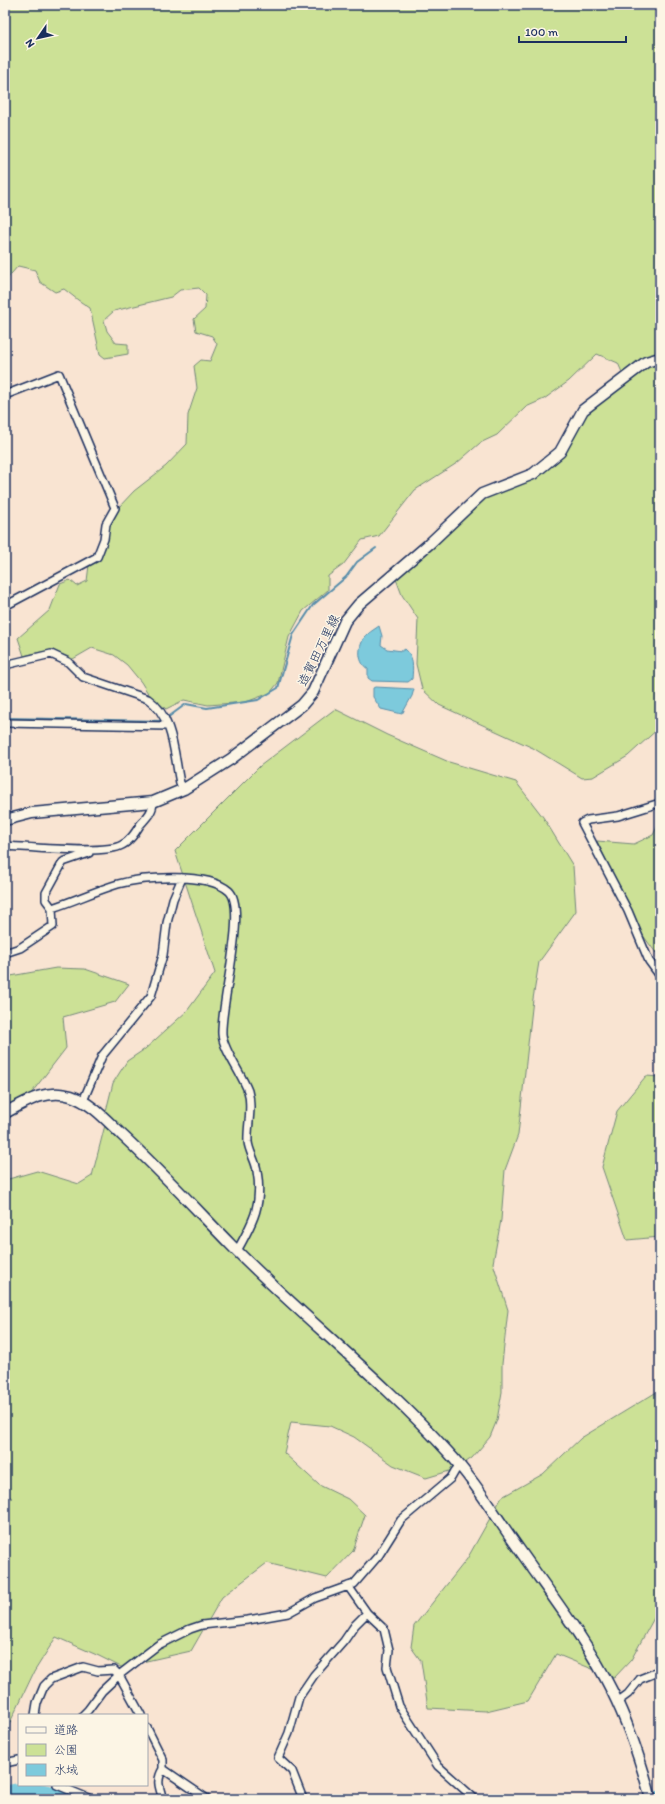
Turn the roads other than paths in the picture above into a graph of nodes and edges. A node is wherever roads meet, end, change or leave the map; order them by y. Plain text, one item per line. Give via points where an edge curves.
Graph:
1 (660, 358) edge
2 (5, 395) edge
3 (5, 606) edge
4 (5, 665) edge
5 (5, 723) edge
6 (168, 726) junction
7 (184, 789) junction
8 (153, 802) junction
9 (660, 803) edge
10 (5, 820) edge
11 (5, 846) edge
12 (89, 850) junction
13 (182, 878) junction
14 (52, 908) junction
15 (5, 953) edge
16 (660, 976) edge
17 (83, 1101) junction
18 (5, 1113) edge
19 (237, 1251) junction
20 (460, 1465) junction
21 (348, 1586) junction
22 (367, 1613) junction
23 (660, 1671) edge
24 (119, 1675) junction
25 (616, 1702) junction
26 (36, 1714) edge
27 (84, 1714) edge
28 (140, 1714) edge
29 (148, 1730) edge
30 (18, 1760) edge
31 (5, 1763) edge
32 (163, 1769) junction
33 (59, 1786) edge
34 (650, 1796) edge
35 (91, 1799) edge
36 (163, 1799) edge
37 (207, 1799) edge
38 (303, 1799) edge
39 (475, 1799) edge

1 - 7 street, 造賀田万里線 via 646,362 583,410 560,452 533,474 482,494 359,604 345,621 314,692 302,705 231,759
2 - 3 street via 59,374 115,508 106,524 104,539 97,557
4 - 6 street via 51,654 68,662 83,677 148,699 162,713
5 - 6 street
6 - 7 street via 180,783
7 - 8 street, 造賀田万里線
8 - 10 street, 造賀田万里線 via 32,813
8 - 12 street via 153,809 130,839 121,846
9 - 16 street via 618,816 582,823 628,911 649,961
11 - 12 street
12 - 14 street via 85,856 63,862 59,868 46,893 46,900
13 - 14 street via 152,878 118,884
13 - 17 street via 173,899 163,955 151,996 102,1056
13 - 19 street via 204,881 224,888 234,898 236,909 222,1035 248,1092 248,1143 257,1170 259,1189 259,1202 254,1220
14 - 15 street via 53,926 20,948
17 - 18 street via 69,1095 49,1094 27,1101
17 - 19 street via 94,1108 143,1154
19 - 20 street via 406,1408
20 - 21 street via 451,1478 401,1520 379,1555 354,1584
20 - 25 street via 568,1620 598,1666
21 - 22 street
21 - 24 street via 315,1598 288,1613 202,1625 190,1629 158,1646
22 - 38 street via 314,1674 299,1697 289,1734 278,1758 292,1771
22 - 39 street via 384,1630 389,1650 387,1667 399,1706 438,1766
23 - 25 street via 640,1679 628,1694
24 - 26 street via 114,1670 98,1672 82,1667 51,1679 44,1686 37,1703
24 - 27 street
24 - 28 street
25 - 34 street via 638,1756
29 - 32 street via 163,1760
30 - 31 street
32 - 36 street via 158,1785
32 - 37 street
33 - 35 street

